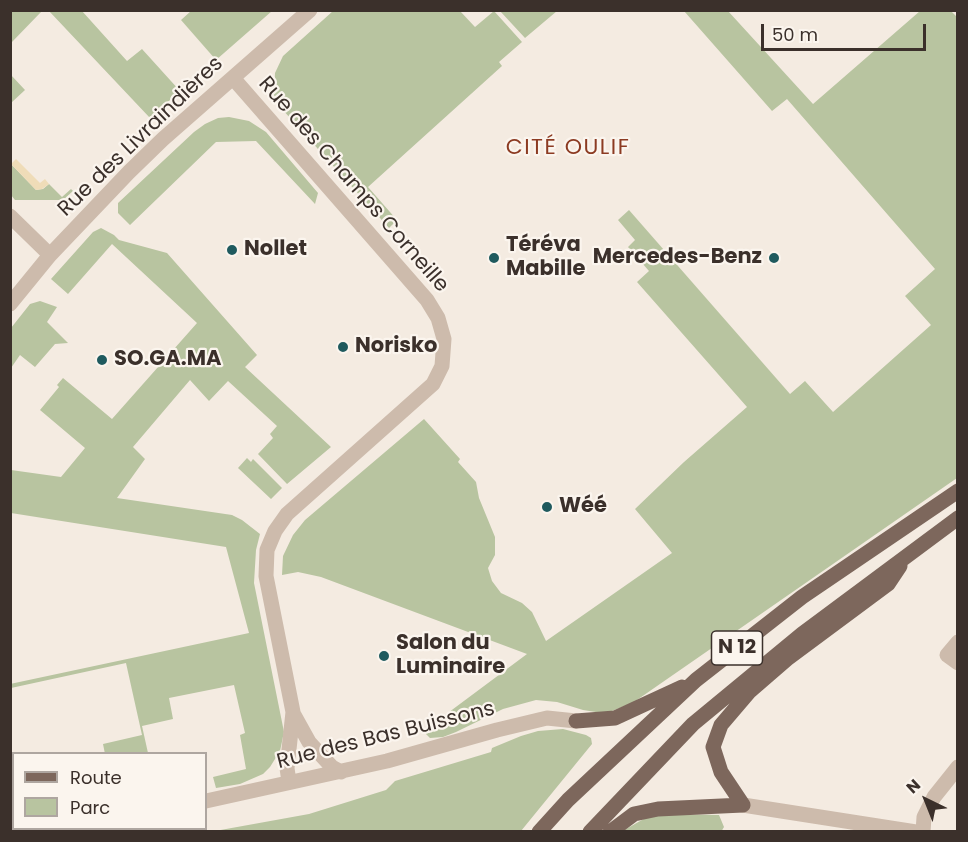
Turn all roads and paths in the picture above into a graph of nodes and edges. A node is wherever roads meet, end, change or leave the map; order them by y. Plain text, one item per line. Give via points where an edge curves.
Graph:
1 (310, 10) edge
2 (233, 78) junction
3 (10, 216) edge
4 (50, 255) junction
5 (10, 304) edge
6 (957, 491) edge
7 (957, 518) edge
8 (908, 555) junction
9 (957, 642) edge
10 (957, 663) edge
11 (696, 680) junction
12 (293, 712) junction
13 (576, 721) joint
14 (957, 766) edge
15 (341, 771) junction
16 (289, 782) junction
17 (207, 801) edge
18 (743, 805) junction
19 (539, 831) edge
20 (590, 831) edge
21 (610, 831) edge
22 (916, 831) edge
23 (923, 831) edge

1 - 2 street, Rue des Livraindières
2 - 4 street, Rue des Livraindières via 129,172
2 - 12 street, Rue des Champs Corneille via 427,300 444,339 442,366 432,384 295,506 270,541 266,576
3 - 4 street
4 - 5 street, Rue des Livraindières
6 - 11 main road, N 12 via 802,597
7 - 8 main road, N 12
8 - 18 main road, N 12 via 888,584 787,659 750,691 721,724 713,747 721,772
8 - 20 main road, N 12 via 802,634 693,724
9 - 10 street via 947,655
11 - 13 main road, N 12 via 615,718
11 - 19 main road, N 12
12 - 15 street, Rue des Champs Corneille via 309,742 332,767
12 - 16 street, Rue des Champs Corneille
13 - 15 street, Rue des Bas Buissons via 547,718
14 - 23 street via 924,817
15 - 16 street, Rue des Bas Buissons
16 - 17 street, Rue des Bas Buissons
18 - 21 main road via 658,809 634,814
18 - 22 street

